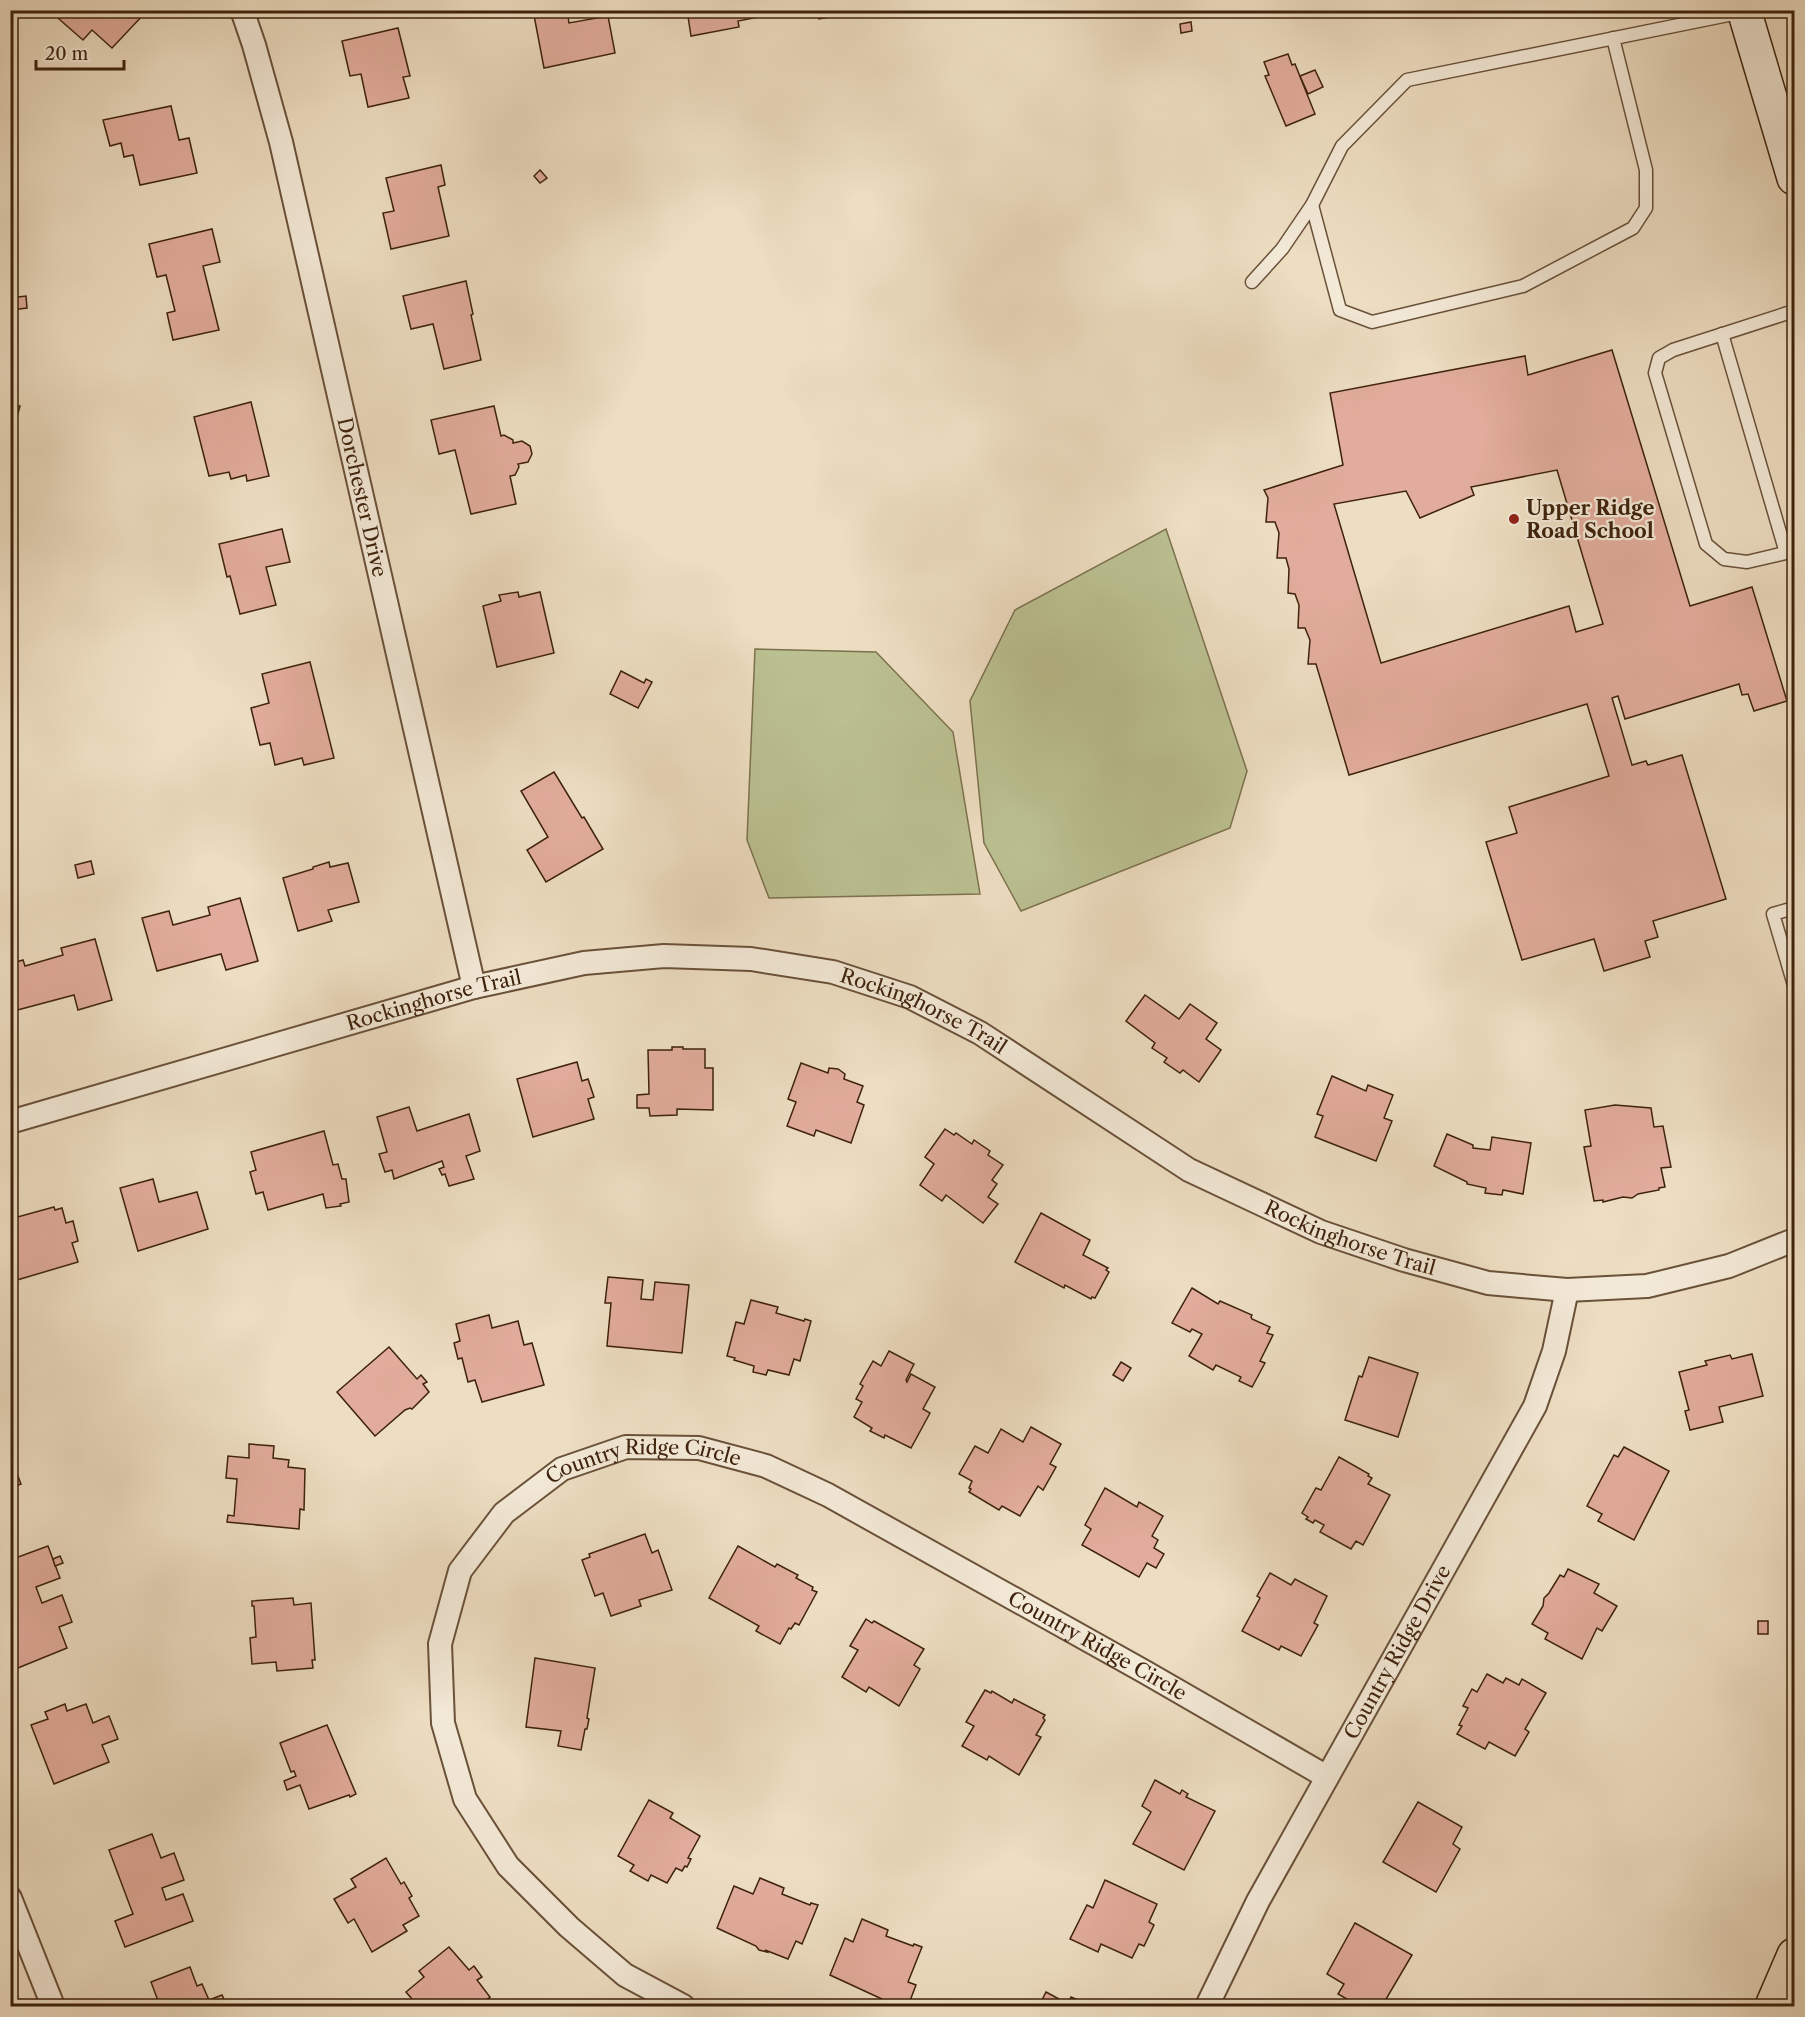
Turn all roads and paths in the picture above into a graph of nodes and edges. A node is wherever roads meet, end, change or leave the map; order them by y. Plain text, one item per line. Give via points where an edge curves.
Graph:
1 (242, 10) edge
2 (1744, 11) edge
3 (1613, 38) junction
4 (1794, 178) edge
5 (1311, 205) junction
6 (1252, 282) dead end
7 (1794, 311) edge
8 (1722, 334) junction
9 (1790, 552) edge
10 (1794, 908) edge
11 (1794, 985) edge
12 (474, 987) junction
13 (10, 1122) edge
14 (1794, 1240) edge
15 (1567, 1290) junction
16 (1327, 1777) junction
17 (10, 1898) edge
18 (1794, 1955) edge
19 (53, 2007) edge
20 (683, 2007) edge
21 (1207, 2007) edge
22 (1772, 2007) edge

1 - 12 street, Dorchester Drive via 281,142
2 - 3 lane
2 - 4 street
3 - 5 lane via 1407,80 1342,146
3 - 5 lane via 1646,170 1646,208 1633,228 1523,286 1372,322 1340,310
5 - 6 lane via 1282,249
7 - 8 lane
8 - 9 lane
8 - 9 lane via 1659,358 1655,373 1706,544 1724,559 1747,562
10 - 11 lane via 1773,914
12 - 13 street, Rockinghorse Trail
12 - 15 street, Rockinghorse Trail via 584,963 664,956 750,959 833,972 910,997 980,1033 1189,1170 1321,1232 1488,1283
14 - 15 street, Rockinghorse Trail via 1729,1266 1647,1286
15 - 16 street, Country Ridge Drive via 1554,1351 1534,1406
16 - 20 street, Country Ridge Circle via 828,1495 766,1466 699,1448 626,1447 562,1469 504,1513 460,1571 440,1644 443,1723 465,1799 508,1866 569,1927 625,1975
16 - 21 street, Country Ridge Drive via 1258,1901
17 - 19 street
18 - 22 highway

